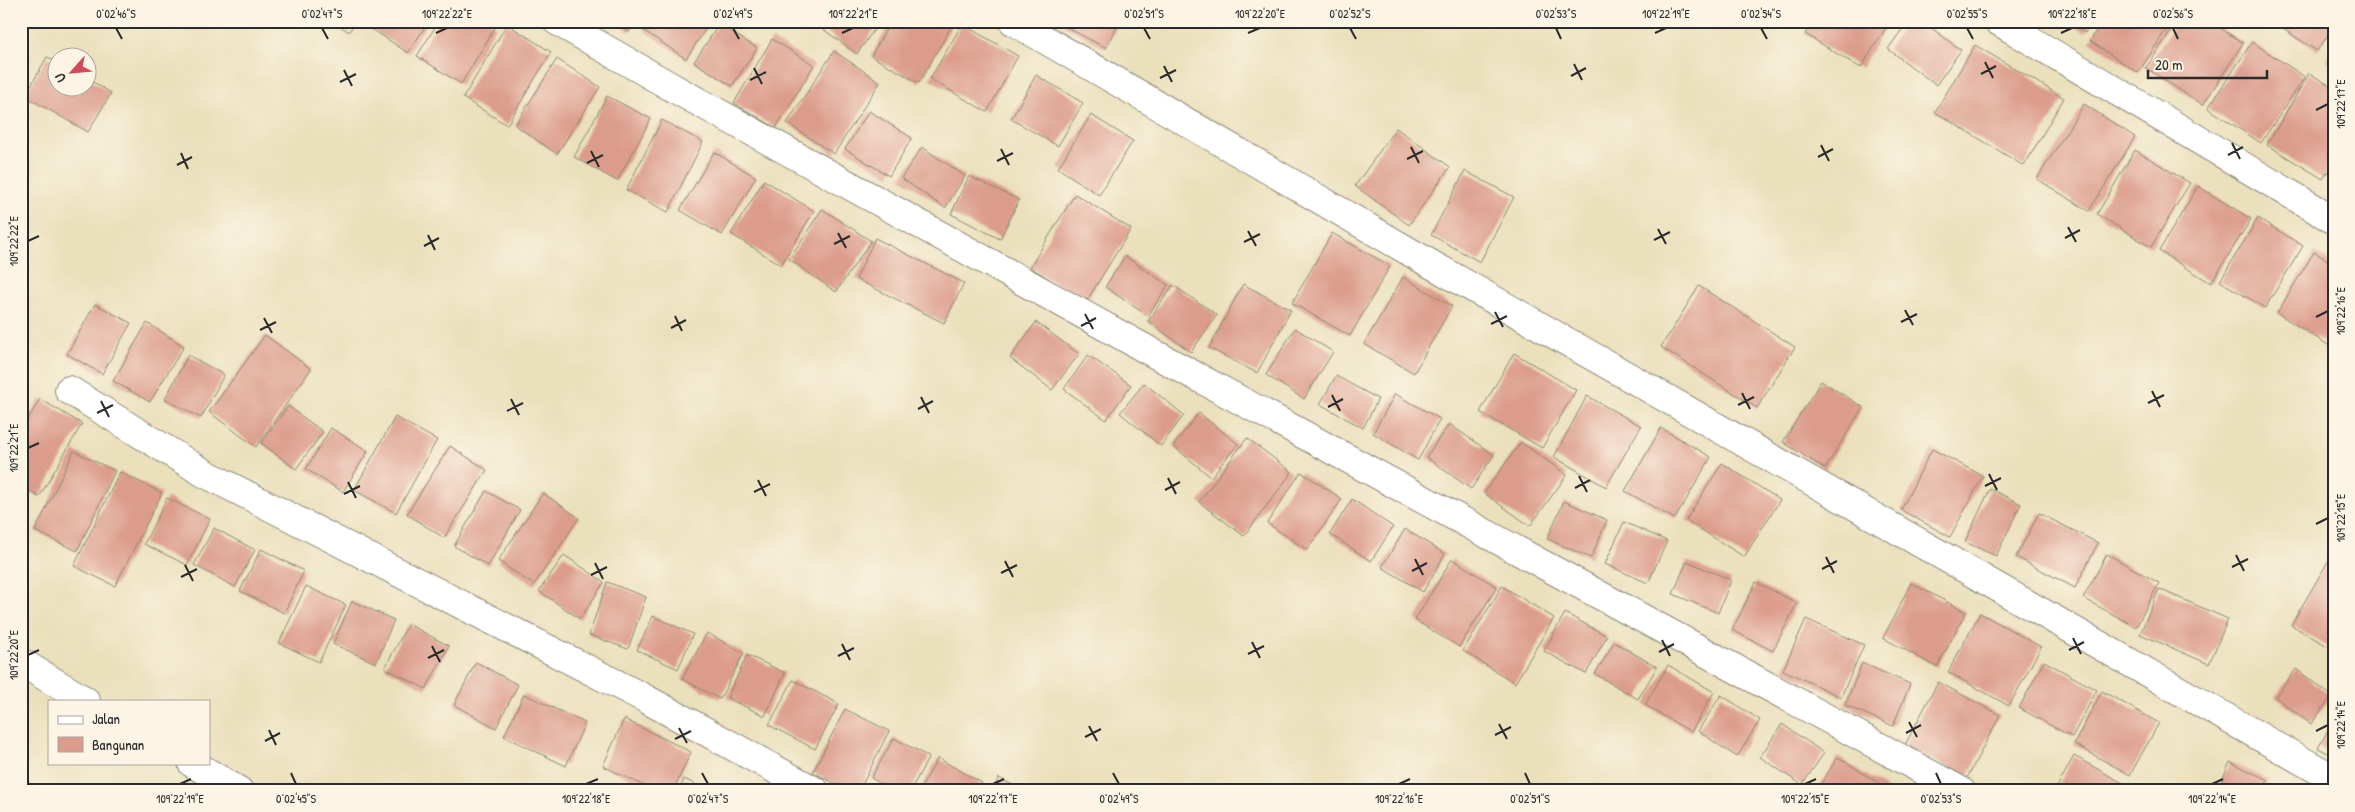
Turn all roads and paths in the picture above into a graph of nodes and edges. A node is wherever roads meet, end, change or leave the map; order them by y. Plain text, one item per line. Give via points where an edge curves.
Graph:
1 (557, 21) edge
2 (1012, 21) edge
3 (1998, 21) edge
4 (2334, 220) edge
5 (69, 390) dead end
6 (21, 662) edge
7 (84, 700) edge
8 (194, 764) edge
9 (2334, 779) edge
10 (238, 791) edge
11 (815, 791) edge
12 (1961, 791) edge

1 - 12 street via 1153,353
2 - 9 street via 1422,259
3 - 4 street
5 - 11 street via 204,473 646,699
6 - 7 street
8 - 10 street

